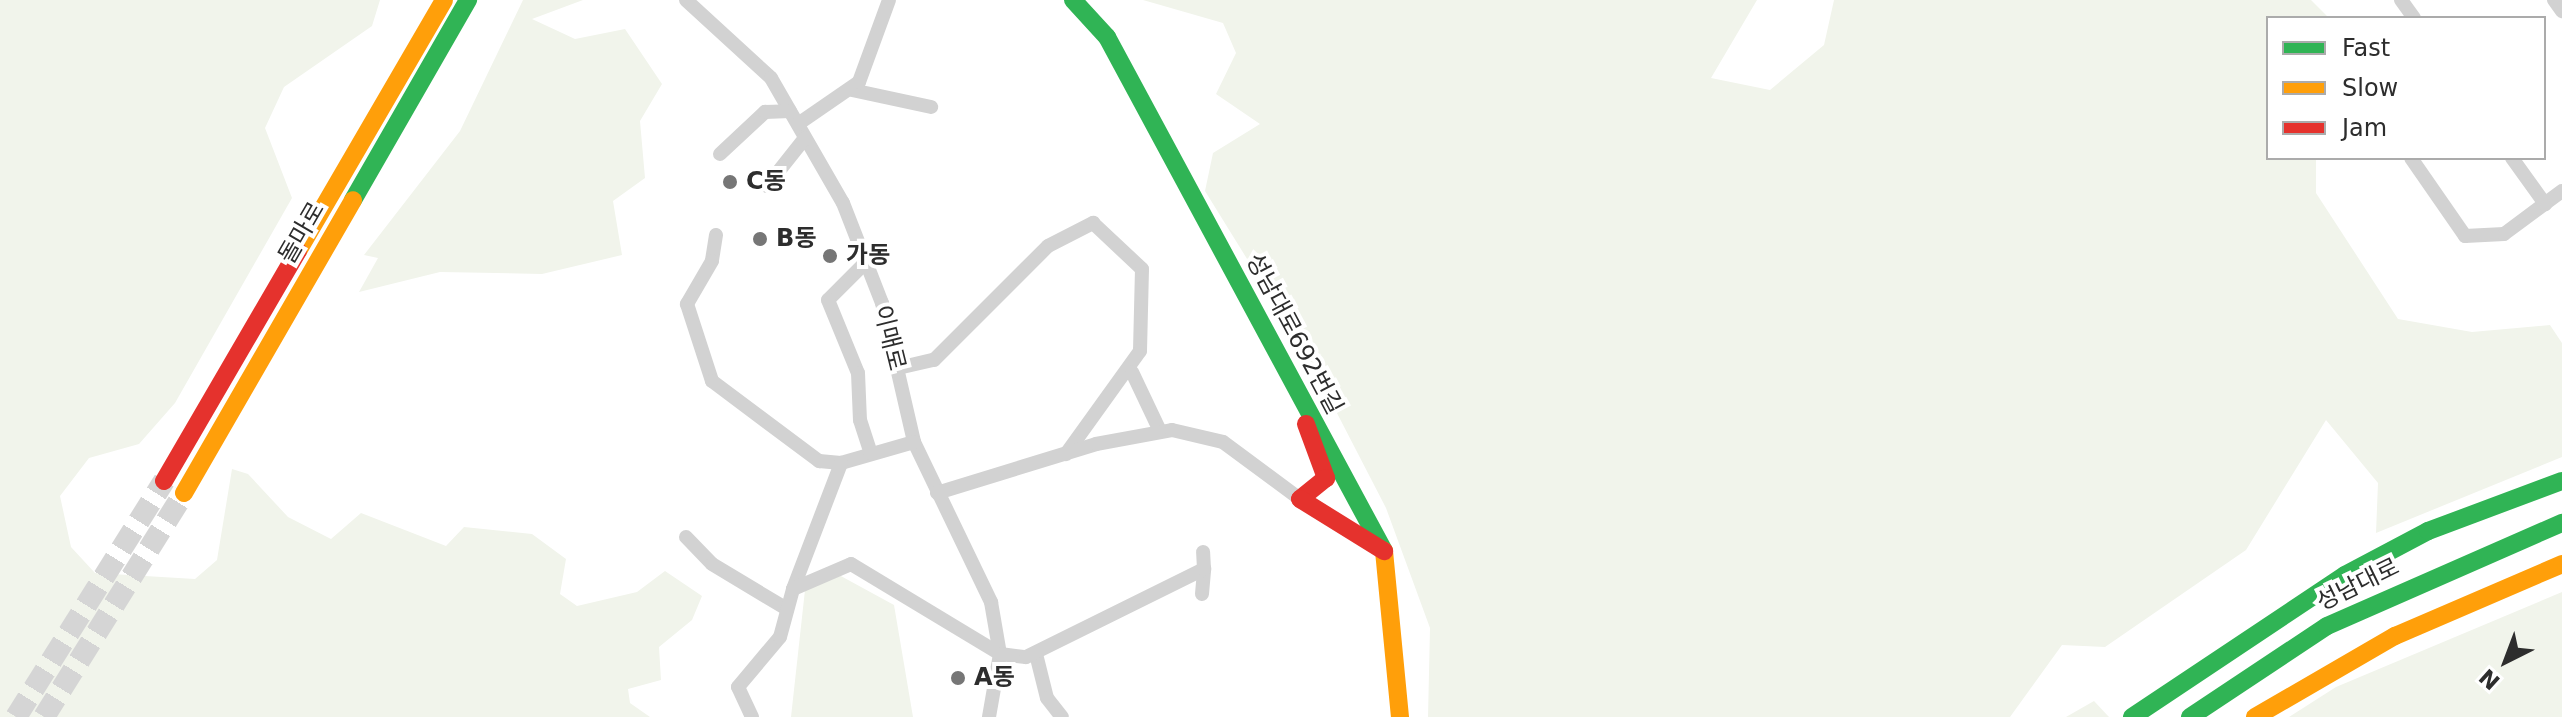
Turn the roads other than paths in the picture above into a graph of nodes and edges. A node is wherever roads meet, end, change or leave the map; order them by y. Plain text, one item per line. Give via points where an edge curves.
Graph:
1 (435, 0) edge
2 (444, 0) edge
3 (468, 0) edge
4 (482, 0) edge
5 (686, 0) edge
6 (889, 0) edge
7 (1073, 0) edge
8 (2554, 0) edge
9 (2562, 11) edge
10 (420, 31) junction
11 (428, 67) junction
12 (852, 90) junction
13 (931, 107) dead end
14 (798, 124) junction
15 (720, 154) dead end
16 (2412, 160) edge
17 (2513, 160) edge
18 (767, 186) dead end
19 (2562, 191) edge
20 (2545, 204) junction
21 (716, 235) dead end
22 (867, 261) junction
23 (898, 368) junction
24 (1132, 372) junction
25 (1306, 410) junction
26 (1160, 431) junction
27 (914, 442) junction
28 (871, 453) junction
29 (1066, 454) junction
30 (841, 463) junction
31 (164, 481) tunnel mouth
32 (2562, 481) edge
33 (184, 493) tunnel mouth
34 (937, 493) junction
35 (1300, 499) junction
36 (2562, 523) edge
37 (686, 537) dead end
38 (1384, 551) junction
39 (1203, 552) dead end
40 (2562, 564) edge
41 (1204, 569) junction
42 (793, 589) junction
43 (1202, 594) dead end
44 (787, 609) junction
45 (1000, 654) junction
46 (1036, 654) junction
47 (752, 717) edge
48 (989, 717) edge
49 (1062, 717) edge
50 (1400, 717) edge
51 (2132, 717) edge
52 (2190, 717) edge
53 (2255, 717) edge

1 - 10 main road
2 - 10 main road, 돌마로
3 - 11 main road, 돌마로
4 - 11 main road
5 - 14 street, 이매로 via 768,75
6 - 12 street
7 - 25 main road, 성남대로692번길 via 1107,37
8 - 9 street
10 - 31 main road, 돌마로
11 - 33 main road, 돌마로
12 - 13 street
12 - 14 street
14 - 15 street via 765,112
14 - 18 street
14 - 22 street, 이매로
16 - 20 street via 2465,236 2504,234
17 - 20 street
19 - 20 street
21 - 30 street via 712,261 687,304 712,381 819,461
22 - 23 street, 이매로
22 - 28 street via 828,300 858,373 859,412
23 - 24 street via 934,360 1048,246 1093,223 1142,269 1140,351
23 - 27 street, 이매로
24 - 26 street
24 - 29 street
25 - 35 main road via 1306,438 1326,478
25 - 38 main road, 성남대로692번길
26 - 29 street
26 - 35 street via 1223,442
27 - 28 street
27 - 34 street, 이매로
28 - 30 street
29 - 34 street
30 - 42 street
32 - 51 main road via 2428,531 2345,575
34 - 45 street, 이매로 via 989,595
35 - 38 main road
36 - 52 main road, 성남대로 via 2327,626
37 - 44 street via 712,564
38 - 50 main road, 성남대로692번길 via 1399,650
39 - 41 street
40 - 53 main road via 2395,636
41 - 43 street
41 - 46 street
42 - 44 street
42 - 45 street via 851,564
44 - 47 street via 780,637 738,687
45 - 46 street
45 - 48 street, 이매로
46 - 49 street via 1047,698

